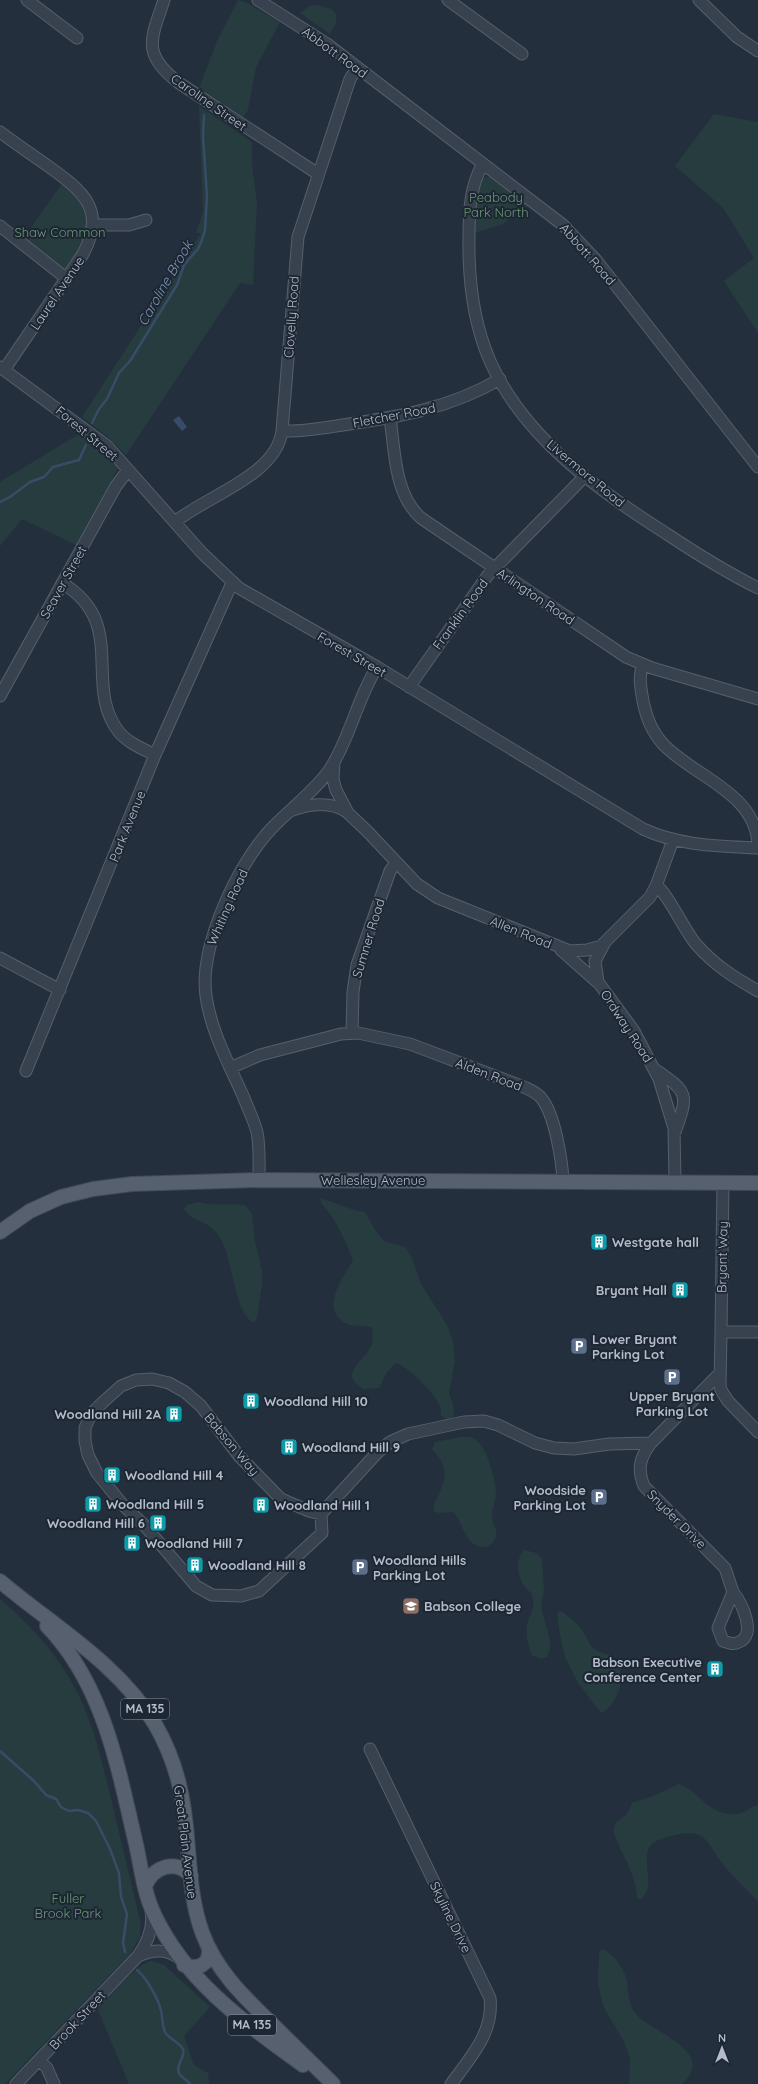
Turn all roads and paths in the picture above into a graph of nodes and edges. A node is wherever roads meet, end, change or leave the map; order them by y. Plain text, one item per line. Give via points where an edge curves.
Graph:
1 (27, 0) edge
2 (164, 0) edge
3 (258, 0) edge
4 (448, 0) edge
5 (699, 0) edge
6 (77, 38) dead end
7 (758, 51) edge
8 (522, 54) dead end
9 (357, 68) junction
10 (0, 132) edge
11 (483, 164) junction
12 (318, 174) junction
13 (146, 220) dead end
14 (93, 225) junction
15 (0, 226) edge
16 (67, 280) junction
17 (2, 369) edge
18 (500, 379) junction
19 (390, 418) junction
20 (282, 431) junction
21 (758, 467) edge
22 (128, 470) junction
23 (585, 476) junction
24 (175, 522) junction
25 (494, 568) junction
26 (62, 583) junction
27 (232, 583) junction
28 (758, 588) edge
29 (643, 665) junction
30 (377, 667) junction
31 (409, 687) junction
32 (0, 696) edge
33 (758, 699) edge
34 (155, 755) junction
35 (334, 762) junction
36 (288, 812) junction
37 (348, 813) junction
38 (673, 840) junction
39 (758, 847) edge
40 (396, 863) junction
41 (656, 886) junction
42 (604, 944) junction
43 (556, 946) junction
44 (0, 958) edge
45 (598, 982) junction
46 (60, 990) junction
47 (758, 991) edge
48 (352, 1033) junction
49 (230, 1068) junction
50 (655, 1069) junction
51 (26, 1071) dead end
52 (675, 1134) junction
53 (259, 1180) junction
54 (563, 1181) junction
55 (675, 1181) junction
56 (723, 1182) junction
57 (758, 1183) edge
58 (0, 1232) edge
59 (722, 1332) junction
60 (758, 1332) edge
61 (720, 1373) junction
62 (758, 1432) edge
63 (651, 1443) junction
64 (321, 1514) junction
65 (0, 1580) edge
66 (13, 1592) junction
67 (733, 1592) dead end
68 (370, 1749) dead end
69 (191, 1876) junction
70 (145, 1886) junction
71 (151, 1906) junction
72 (209, 1949) junction
73 (138, 1956) junction
74 (182, 1962) junction
75 (39, 2060) junction
76 (16, 2084) edge
77 (54, 2084) edge
78 (332, 2084) edge
79 (452, 2084) edge

1 - 6 street
2 - 12 street, Caroline Street via 152,44 155,56 163,69 185,87
3 - 9 street, Abbott Road via 308,31
4 - 8 street
5 - 7 street via 737,37
9 - 11 street, Abbott Road
9 - 12 street, Clovelly Road via 350,79
10 - 14 street, Laurel Avenue via 78,188 89,205
11 - 18 street, Livermore Road via 476,179 471,203 470,284 482,338
11 - 21 street, Abbott Road via 550,213 582,243
12 - 20 street, Clovelly Road via 297,244
13 - 14 street via 129,225
14 - 16 street, Laurel Avenue via 88,246
15 - 16 street
16 - 17 street, Laurel Avenue
17 - 22 street, Forest Street via 98,439
18 - 19 street, Fletcher Road via 451,402
18 - 23 street, Livermore Road via 535,429
19 - 20 street, Fletcher Road
19 - 25 street, Arlington Road via 399,478 408,505 421,518
20 - 24 street, Clovelly Road via 276,449 256,470
22 - 24 street, Forest Street
22 - 26 street, Seaver Street via 116,486
23 - 25 street, Franklin Road
23 - 28 street, Livermore Road via 716,566
24 - 27 street, Forest Street
25 - 29 street, Arlington Road via 619,653
25 - 31 street, Franklin Road
26 - 32 street, Seaver Street
26 - 34 street via 83,600 98,625 102,642 105,694 116,726 128,740
27 - 30 street, Forest Street via 265,605
27 - 34 street, Park Avenue
29 - 33 street, Arlington Road
29 - 39 street via 640,677 642,694 646,716 654,732 668,749 730,794 741,805 754,824
30 - 31 street, Forest Street
30 - 35 street, Whiting Road
31 - 38 street, Forest Street via 637,826
34 - 46 street, Park Avenue
35 - 36 street, Whiting Road via 324,777
35 - 37 street, Allen Road via 333,779 336,790
36 - 37 street, Allen Road via 322,805 333,806
36 - 49 street, Whiting Road via 264,836 251,854 222,910 208,951 206,998 215,1031
37 - 40 street, Allen Road
38 - 39 street, Forest Street via 708,846
38 - 41 street, Allen Road
40 - 43 street, Allen Road via 417,884 438,898
40 - 48 street, Sumner Road via 390,872 357,965 353,992
41 - 42 street, Allen Road via 650,897
41 - 47 street via 664,892 688,933 703,952 724,970
42 - 43 street, Allen Road via 582,951
42 - 45 street, Ordway Road via 595,961
43 - 45 street, Ordway Road
44 - 46 street
45 - 50 street, Ordway Road via 634,1031
46 - 51 street, Park Avenue
48 - 49 street via 260,1055
48 - 54 street, Alden Road via 374,1035 419,1047 524,1087 538,1095 546,1106 551,1120
49 - 53 street, Whiting Road via 257,1131
50 - 52 street, Ordway Road
50 - 52 street, Ordway Road via 678,1086 683,1094 684,1107
52 - 55 street, Ordway Road
53 - 54 main road, Wellesley Avenue
53 - 58 main road, Wellesley Avenue via 132,1184 82,1191 41,1205
54 - 55 main road, Wellesley Avenue
55 - 56 main road, Wellesley Avenue
56 - 57 main road, Wellesley Avenue
56 - 59 street, Bryant Way
59 - 60 street
59 - 61 street, Bryant Way
61 - 62 street, Bryant Way via 720,1385 728,1401
61 - 63 street, Snyder Drive
63 - 64 street via 609,1444 574,1449 554,1448 534,1443 484,1421 464,1422 408,1434 390,1442 377,1453
63 - 67 street, Snyder Drive via 643,1453 640,1463 640,1476 644,1486 725,1568
64 - 64 street, Babson Way via 281,1499 239,1456 201,1406 170,1383 152,1379 136,1380 121,1386 91,1414 85,1428 88,1455 97,1473 196,1586 212,1595 241,1596 259,1591 322,1533
65 - 66 main road, Great Plain Avenue / MA 135
66 - 69 main road, Great Plain Avenue / MA 135 via 114,1674 149,1714 166,1745 179,1781 185,1811
66 - 70 main road, Great Plain Avenue / MA 135 via 66,1648 100,1710 114,1754
68 - 79 street, Skyline Drive via 490,1998 491,2009 484,2036
69 - 70 main road via 181,1868 163,1867 152,1874
69 - 72 main road, Great Plain Avenue / MA 135 via 196,1910
70 - 71 main road, Great Plain Avenue / MA 135
71 - 73 street, Brook Street via 151,1929
71 - 74 main road, Great Plain Avenue / MA 135
72 - 74 main road via 208,1960 203,1965 192,1967
72 - 78 main road, Great Plain Avenue / MA 135 via 237,1990
73 - 74 street via 161,1951 172,1954
73 - 75 street, Brook Street
74 - 78 main road, Great Plain Avenue / MA 135 via 217,1998 295,2059
75 - 76 street, Brook Street
75 - 77 street via 47,2068

